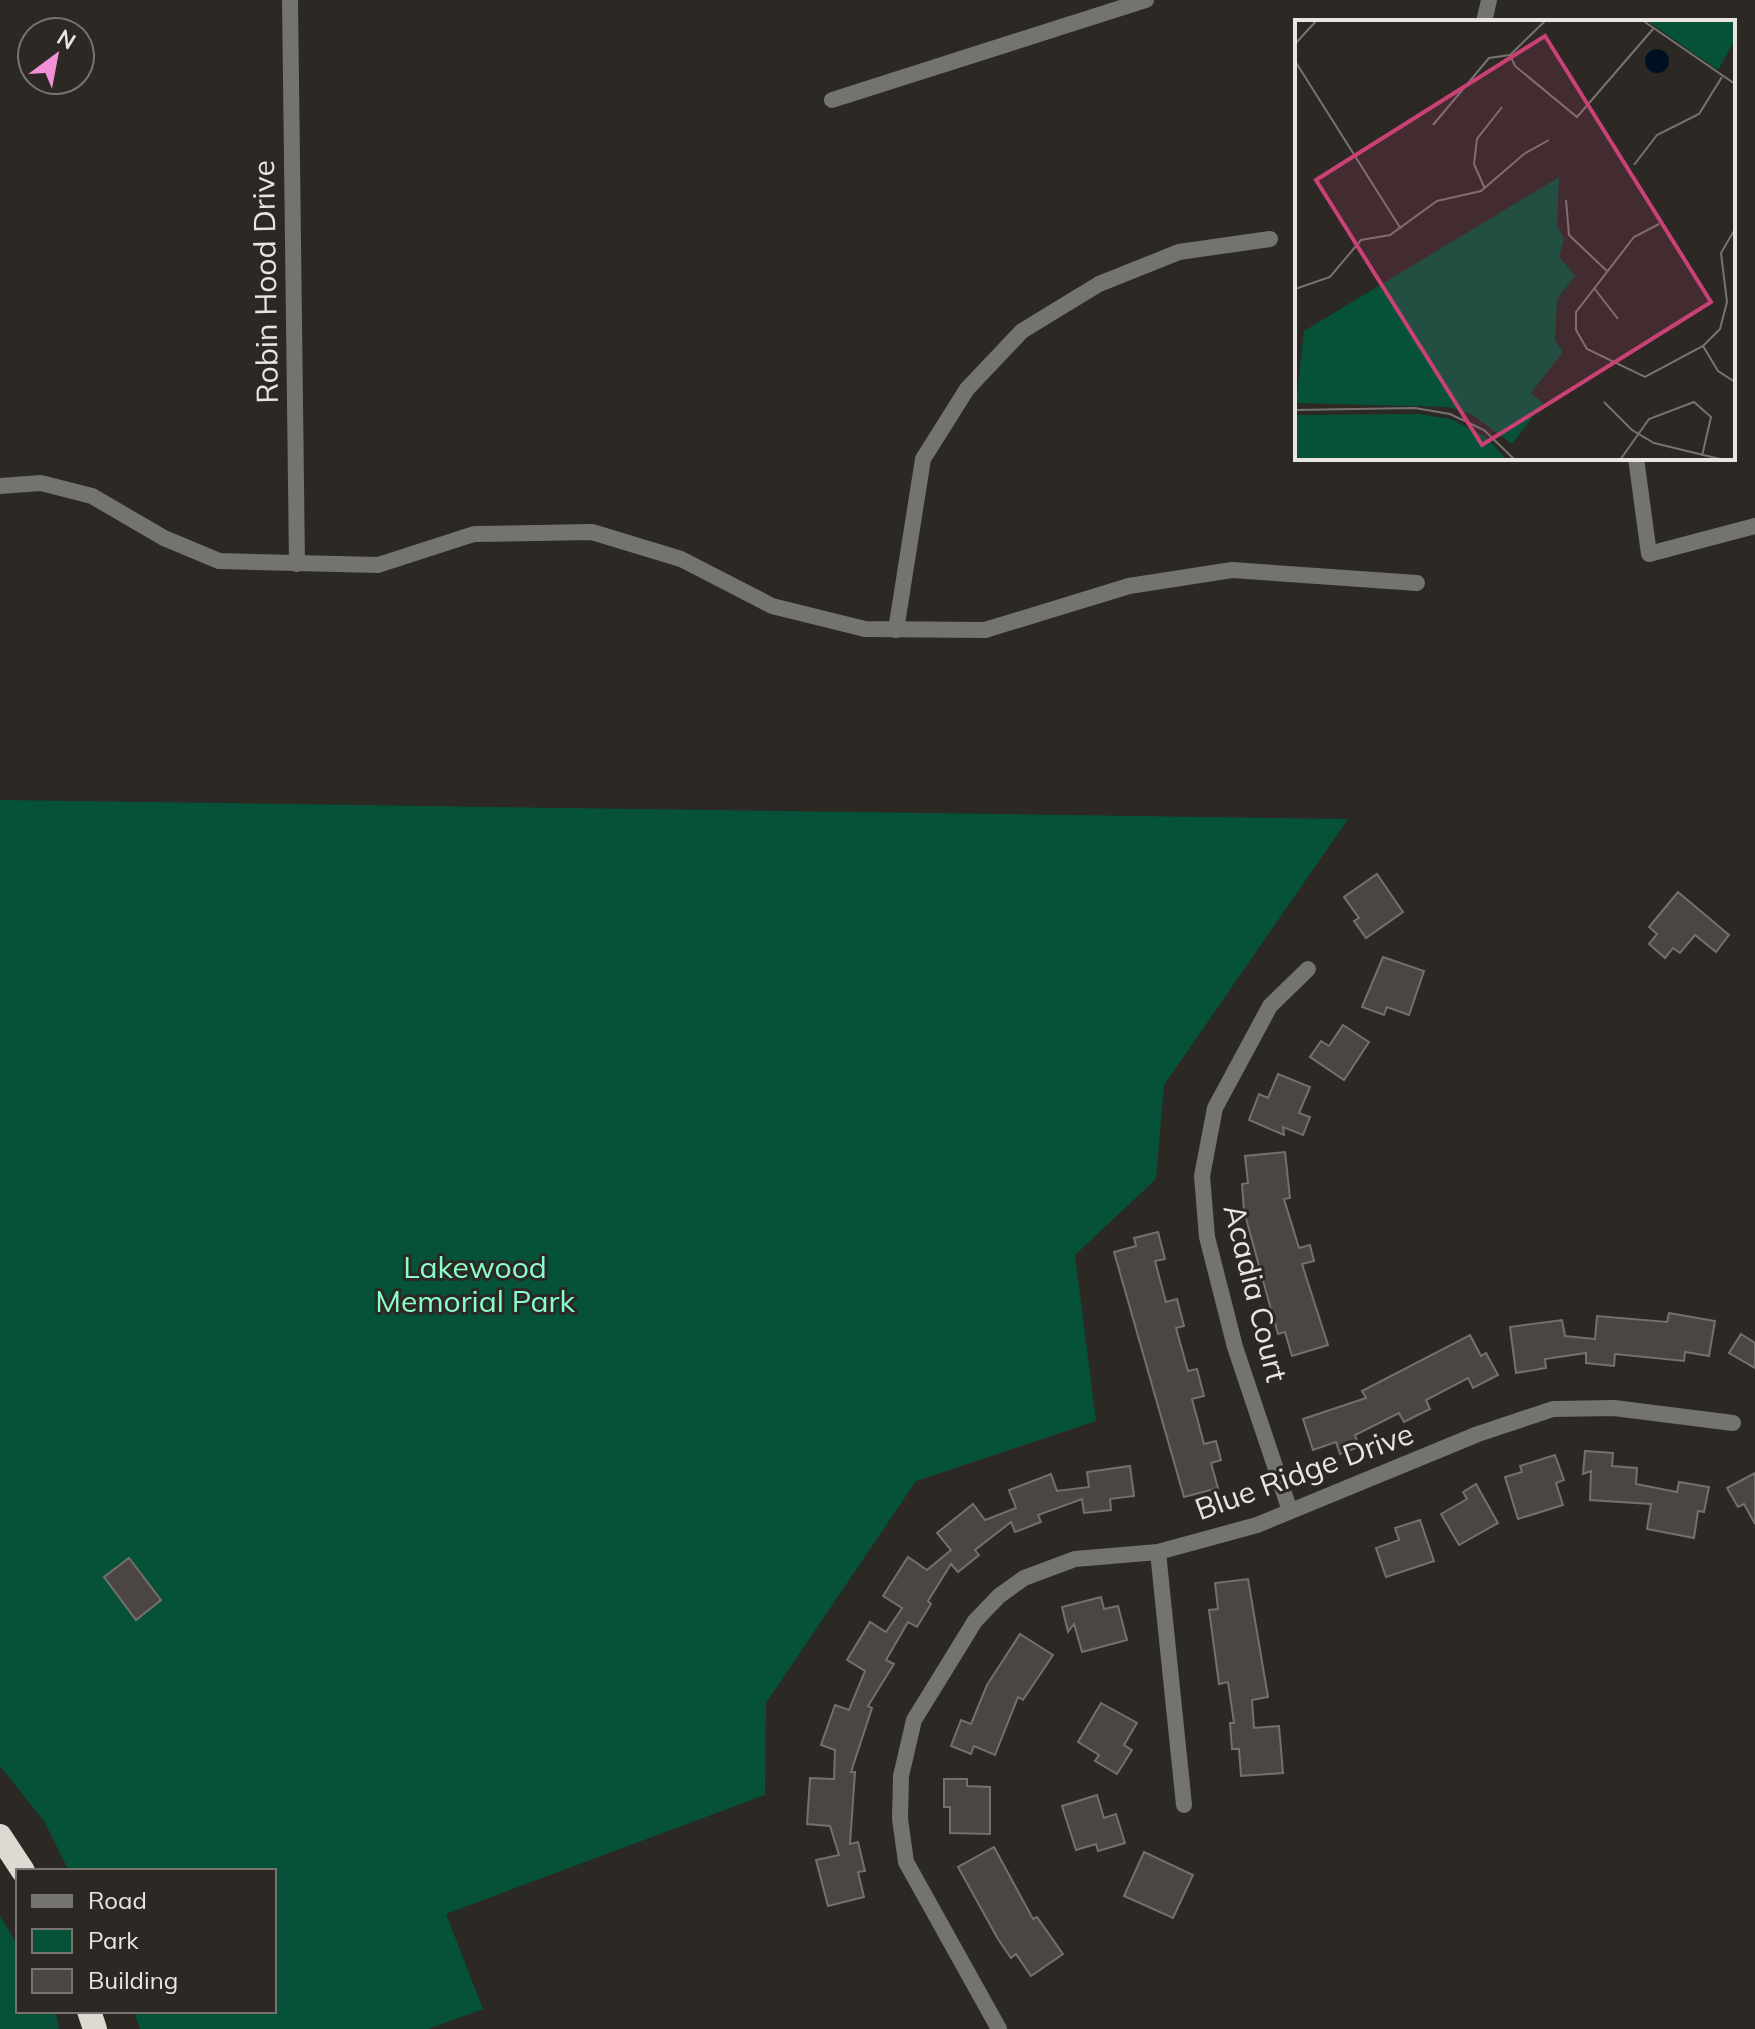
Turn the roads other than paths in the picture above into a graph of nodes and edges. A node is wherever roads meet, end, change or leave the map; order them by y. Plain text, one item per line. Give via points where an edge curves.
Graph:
1 (290, 0) edge
2 (1146, 0) edge
3 (1489, 0) edge
4 (1484, 20) edge
5 (832, 100) dead end
6 (1270, 239) dead end
7 (1636, 460) edge
8 (0, 486) edge
9 (1755, 526) edge
10 (297, 564) junction
11 (1417, 583) dead end
12 (896, 630) junction
13 (1308, 969) dead end
14 (1733, 1423) dead end
15 (1290, 1511) junction
16 (1158, 1552) junction
17 (1184, 1805) dead end
18 (0, 1836) edge
19 (22, 1869) edge
20 (999, 2029) edge

1 - 10 street, Robin Hood Drive
2 - 5 street
3 - 4 street
6 - 12 street via 1179,252 1099,284 1012,340 967,389 923,459
7 - 9 street via 1649,554
8 - 10 street via 41,483 92,496 164,538 219,561
10 - 12 street via 378,565 474,534 592,532 681,559 772,606 865,629
11 - 12 street via 1232,570 1129,586 985,630
13 - 15 street, Acadia Court via 1270,1006 1215,1108 1202,1176 1207,1237 1235,1347
14 - 15 street, Blue Ridge Drive via 1614,1408 1553,1409
15 - 16 street, Blue Ridge Drive
16 - 17 street
16 - 20 street, Blue Ridge Drive via 1075,1559 1012,1587 975,1621 914,1720 901,1776 906,1862
18 - 19 highway

